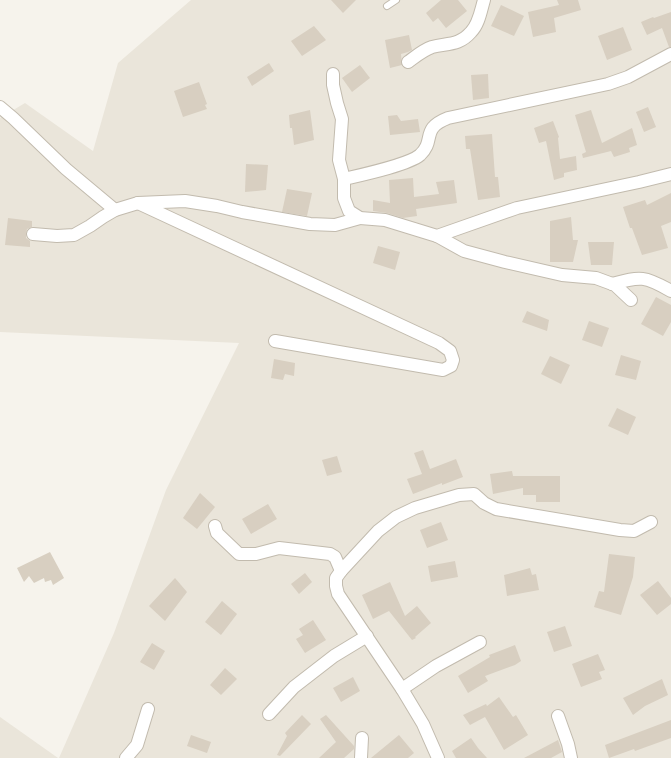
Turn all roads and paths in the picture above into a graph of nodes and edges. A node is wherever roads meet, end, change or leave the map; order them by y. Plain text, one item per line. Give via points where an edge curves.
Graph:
1 (396, 0) edge
2 (484, 0) edge
3 (387, 6) dead end
4 (671, 54) edge
5 (408, 62) dead end
6 (333, 74) dead end
7 (0, 107) edge
8 (671, 174) edge
9 (344, 179) junction
10 (138, 203) junction
11 (115, 210) junction
12 (360, 218) junction
13 (33, 234) dead end
14 (437, 236) junction
15 (612, 284) junction
16 (671, 291) edge
17 (631, 300) dead end
18 (275, 341) dead end
19 (651, 522) dead end
20 (215, 526) dead end
21 (341, 571) junction
22 (367, 636) junction
23 (480, 642) dead end
24 (402, 689) junction
25 (148, 709) dead end
26 (269, 714) dead end
27 (558, 716) dead end
28 (362, 738) dead end
29 (126, 758) edge
30 (361, 758) edge
31 (438, 758) edge
32 (571, 758) edge

1 - 3 lane
2 - 5 street via 472,31 448,45 432,47
4 - 9 street via 628,77 608,84 440,121 431,128 426,147 420,155 410,161
6 - 9 street via 333,85 342,118 339,160
7 - 11 street via 66,169
8 - 14 street via 517,208
9 - 12 street via 344,198 349,211
10 - 11 street
10 - 12 street via 185,201 310,224 335,224
10 - 18 street via 439,343 450,351 453,360 450,366 443,370
11 - 13 street via 74,234
12 - 14 street via 385,220
14 - 15 street via 464,251 562,275 596,278
15 - 16 street via 636,278 654,281
15 - 17 street
19 - 21 street via 634,531 620,530 496,509 474,494 459,494 396,517 378,531
20 - 21 street via 217,533 239,554 256,554 279,548 330,554 335,557
21 - 22 street via 336,578 338,594
22 - 24 street
22 - 26 street via 329,660 294,687
23 - 24 street via 436,666
24 - 31 street via 423,724
25 - 29 street via 137,745
27 - 32 street
28 - 30 street

